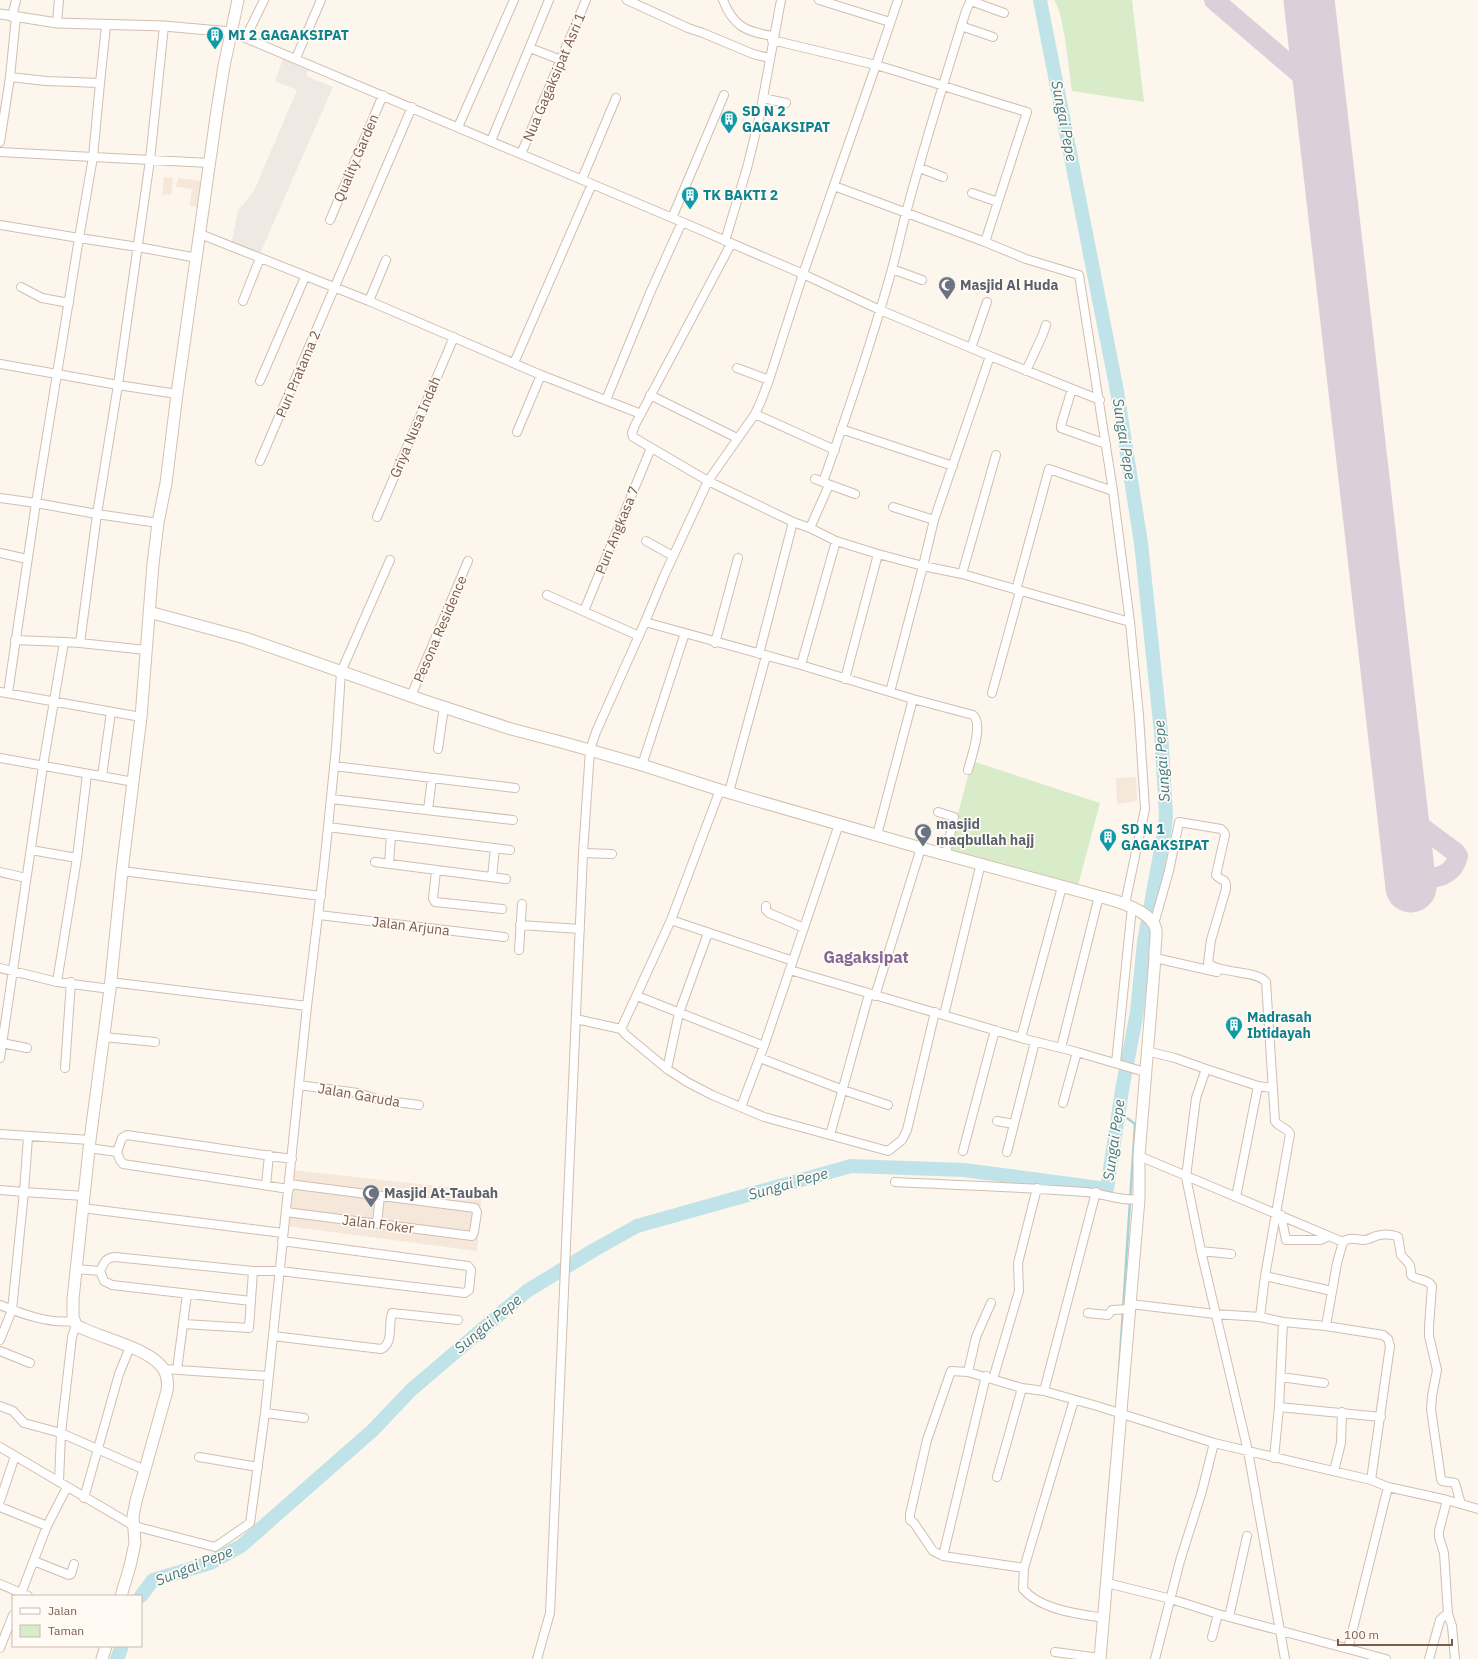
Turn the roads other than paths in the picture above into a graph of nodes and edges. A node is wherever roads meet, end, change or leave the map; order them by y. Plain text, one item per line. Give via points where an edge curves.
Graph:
1 (16, 0) edge
2 (59, 0) edge
3 (238, 0) edge
4 (264, 0) edge
5 (321, 0) edge
6 (514, 0) edge
7 (549, 0) edge
8 (586, 0) edge
9 (626, 0) edge
10 (723, 0) edge
11 (780, 0) edge
12 (819, 0) edge
13 (898, 0) edge
14 (971, 0) edge
15 (830, 2) edge
16 (1004, 13) dead end
17 (0, 14) edge
18 (14, 17) junction
19 (890, 22) junction
20 (57, 23) junction
21 (106, 26) junction
22 (164, 26) junction
23 (962, 26) junction
24 (231, 32) junction
25 (993, 37) dead end
26 (246, 38) junction
27 (773, 38) junction
28 (530, 48) junction
29 (296, 58) junction
30 (769, 58) junction
31 (561, 60) junction
32 (876, 65) junction
33 (10, 77) junction
34 (100, 83) junction
35 (944, 85) junction
36 (383, 95) junction
37 (724, 95) dead end
38 (616, 98) dead end
39 (763, 98) junction
40 (786, 103) dead end
41 (412, 107) junction
42 (458, 127) junction
43 (491, 141) junction
44 (0, 142) edge
45 (0, 152) edge
46 (521, 154) junction
47 (93, 157) junction
48 (150, 160) junction
49 (210, 163) junction
50 (920, 168) junction
51 (943, 177) dead end
52 (582, 179) junction
53 (592, 184) junction
54 (834, 186) junction
55 (972, 193) dead end
56 (998, 202) junction
57 (906, 213) junction
58 (672, 218) junction
59 (330, 220) dead end
60 (682, 222) junction
61 (0, 225) edge
62 (200, 234) junction
63 (79, 238) junction
64 (728, 242) junction
65 (985, 242) junction
66 (138, 247) junction
67 (197, 258) junction
68 (260, 258) junction
69 (386, 260) dead end
70 (892, 269) junction
71 (803, 274) junction
72 (305, 277) junction
73 (922, 280) dead end
74 (22, 287) dead end
75 (335, 288) junction
76 (243, 301) dead end
77 (369, 301) junction
78 (987, 302) dead end
79 (69, 303) junction
80 (880, 310) junction
81 (1046, 325) dead end
82 (454, 337) junction
83 (971, 348) junction
84 (990, 356) junction
85 (514, 363) junction
86 (0, 364) edge
87 (737, 368) dead end
88 (1026, 371) junction
89 (57, 374) junction
90 (541, 376) junction
91 (769, 380) junction
92 (260, 381) dead end
93 (118, 384) junction
94 (1072, 389) junction
95 (177, 394) junction
96 (650, 395) junction
97 (606, 400) junction
98 (1100, 400) junction
99 (641, 414) junction
100 (755, 414) junction
101 (841, 429) junction
102 (517, 432) dead end
103 (737, 438) junction
104 (1106, 444) junction
105 (651, 448) junction
106 (835, 450) junction
107 (996, 455) dead end
108 (260, 461) dead end
109 (953, 466) junction
110 (708, 481) junction
111 (822, 482) junction
112 (1113, 491) junction
113 (855, 494) dead end
114 (0, 498) edge
115 (36, 503) junction
116 (892, 507) dead end
117 (97, 514) junction
118 (377, 517) dead end
119 (934, 520) junction
120 (158, 522) junction
121 (793, 522) junction
122 (810, 528) junction
123 (646, 541) dead end
124 (836, 541) junction
125 (0, 553) edge
126 (878, 554) junction
127 (673, 556) junction
128 (738, 558) dead end
129 (27, 559) junction
130 (390, 560) dead end
131 (468, 561) dead end
132 (923, 566) junction
133 (962, 574) junction
134 (1018, 590) junction
135 (547, 595) dead end
136 (584, 611) junction
137 (149, 612) junction
138 (645, 622) junction
139 (1130, 622) junction
140 (685, 634) junction
141 (639, 636) junction
142 (15, 640) junction
143 (64, 642) junction
144 (80, 642) junction
145 (715, 643) junction
146 (146, 650) junction
147 (763, 655) junction
148 (801, 665) junction
149 (341, 672) junction
150 (845, 678) junction
151 (890, 692) junction
152 (4, 693) edge
153 (992, 693) dead end
154 (411, 696) junction
155 (913, 699) junction
156 (54, 701) junction
157 (444, 707) junction
158 (111, 712) junction
159 (141, 717) junction
160 (438, 749) dead end
161 (590, 750) junction
162 (0, 758) edge
163 (642, 765) junction
164 (43, 766) junction
165 (334, 766) junction
166 (968, 770) dead end
167 (87, 774) junction
168 (102, 776) junction
169 (432, 778) junction
170 (134, 782) junction
171 (515, 788) dead end
172 (725, 791) junction
173 (331, 799) junction
174 (428, 810) junction
175 (938, 812) dead end
176 (513, 820) dead end
177 (839, 824) junction
178 (328, 827) junction
179 (392, 835) junction
180 (877, 835) junction
181 (495, 848) junction
182 (921, 848) junction
183 (31, 850) junction
184 (510, 850) dead end
185 (583, 853) junction
186 (612, 854) dead end
187 (946, 854) junction
188 (77, 858) junction
189 (374, 862) dead end
190 (981, 863) junction
191 (389, 864) junction
192 (122, 871) junction
193 (436, 871) junction
194 (0, 872) edge
195 (492, 877) junction
196 (26, 878) junction
197 (506, 879) dead end
198 (1062, 887) junction
199 (321, 896) junction
200 (1099, 896) junction
201 (522, 904) dead end
202 (766, 906) dead end
203 (1131, 907) junction
204 (502, 909) dead end
205 (319, 915) junction
206 (671, 920) junction
207 (1152, 921) junction
208 (520, 925) junction
209 (804, 928) junction
210 (580, 929) junction
211 (708, 933) junction
212 (504, 937) dead end
213 (519, 950) dead end
214 (1155, 958) junction
215 (793, 962) junction
216 (0, 968) edge
217 (790, 970) junction
218 (13, 971) junction
219 (1248, 979) dead end
220 (57, 982) junction
221 (71, 982) junction
222 (110, 986) junction
223 (872, 995) junction
224 (637, 996) junction
225 (307, 1006) junction
226 (935, 1012) junction
227 (679, 1013) junction
228 (944, 1014) junction
229 (576, 1018) junction
230 (621, 1030) junction
231 (995, 1030) junction
232 (104, 1036) junction
233 (1021, 1038) junction
234 (155, 1042) dead end
235 (1036, 1042) junction
236 (2, 1043) junction
237 (764, 1046) junction
238 (27, 1048) dead end
239 (1061, 1048) junction
240 (1146, 1051) junction
241 (1077, 1052) junction
242 (0, 1058) edge
243 (760, 1058) junction
244 (1119, 1064) junction
245 (65, 1068) dead end
246 (667, 1069) junction
247 (1206, 1069) junction
248 (1140, 1071) junction
249 (299, 1085) junction
250 (1258, 1086) junction
251 (1272, 1088) junction
252 (843, 1090) junction
253 (1063, 1103) dead end
254 (419, 1105) dead end
255 (888, 1105) dead end
256 (741, 1107) junction
257 (997, 1121) dead end
258 (1014, 1124) junction
259 (0, 1134) edge
260 (830, 1135) junction
261 (28, 1137) junction
262 (90, 1144) junction
263 (963, 1151) dead end
264 (117, 1152) junction
265 (1007, 1152) dead end
266 (269, 1155) junction
267 (1139, 1156) junction
268 (292, 1159) junction
269 (1186, 1177) junction
270 (894, 1182) dead end
271 (266, 1185) junction
272 (289, 1186) junction
273 (1037, 1188) junction
274 (0, 1190) edge
275 (24, 1192) junction
276 (1096, 1192) junction
277 (84, 1196) junction
278 (380, 1196) junction
279 (1236, 1196) junction
280 (1138, 1199) junction
281 (82, 1208) junction
282 (286, 1212) junction
283 (1279, 1214) junction
284 (377, 1223) junction
285 (1326, 1235) junction
286 (282, 1237) junction
287 (1343, 1242) junction
288 (1201, 1250) junction
289 (1231, 1254) dead end
290 (76, 1269) junction
291 (100, 1271) junction
292 (253, 1271) junction
293 (280, 1271) junction
294 (1265, 1276) junction
295 (1332, 1291) junction
296 (187, 1294) junction
297 (251, 1301) junction
298 (991, 1303) dead end
299 (0, 1305) edge
300 (1126, 1308) junction
301 (12, 1310) junction
302 (1088, 1313) dead end
303 (1215, 1314) junction
304 (1260, 1317) junction
305 (458, 1320) dead end
306 (1283, 1322) junction
307 (75, 1323) junction
308 (184, 1324) junction
309 (1326, 1326) junction
310 (273, 1336) junction
311 (0, 1340) edge
312 (130, 1347) junction
313 (0, 1351) edge
314 (30, 1363) dead end
315 (164, 1370) junction
316 (177, 1370) junction
317 (968, 1372) junction
318 (268, 1376) junction
319 (1281, 1377) junction
320 (990, 1378) junction
321 (1324, 1383) dead end
322 (1022, 1388) junction
323 (1044, 1391) junction
324 (1074, 1400) junction
325 (0, 1406) edge
326 (1279, 1407) junction
327 (1342, 1412) junction
328 (265, 1413) junction
329 (1120, 1414) junction
330 (1381, 1417) junction
331 (304, 1418) dead end
332 (62, 1433) junction
333 (1214, 1443) junction
334 (0, 1447) edge
335 (98, 1448) junction
336 (1248, 1451) junction
337 (15, 1456) junction
338 (199, 1457) dead end
339 (1274, 1458) junction
340 (258, 1467) junction
341 (145, 1470) junction
342 (1334, 1471) junction
343 (997, 1477) dead end
344 (1371, 1480) junction
345 (59, 1482) junction
346 (66, 1487) junction
347 (1388, 1487) junction
348 (84, 1498) junction
349 (1447, 1500) junction
350 (0, 1501) edge
351 (1461, 1504) junction
352 (0, 1507) edge
353 (1478, 1509) edge
354 (47, 1526) junction
355 (134, 1526) junction
356 (1247, 1536) dead end
357 (943, 1556) junction
358 (34, 1560) junction
359 (74, 1564) dead end
360 (1024, 1568) junction
361 (1107, 1582) junction
362 (0, 1584) edge
363 (23, 1595) edge
364 (121, 1595) edge
365 (1171, 1599) junction
366 (1218, 1614) junction
367 (1448, 1614) junction
368 (1229, 1617) junction
369 (12, 1618) edge
370 (1104, 1618) junction
371 (1281, 1630) junction
372 (1212, 1637) dead end
373 (106, 1647) edge
374 (0, 1648) edge
375 (1348, 1649) junction
376 (1055, 1652) dead end
377 (1366, 1656) edge
378 (102, 1659) edge
379 (537, 1659) edge
380 (1100, 1659) edge
381 (1155, 1659) edge
382 (1286, 1659) edge
383 (1386, 1659) edge
384 (1428, 1659) edge
385 (1455, 1659) edge

1 - 18 street
2 - 20 street
3 - 24 main road
4 - 26 street
5 - 29 street
6 - 42 street
7 - 28 street
8 - 31 street, Nua Gagaksipat Asri 1
9 - 30 street via 688,28
10 - 27 street via 735,21
11 - 27 street
12 - 15 street
13 - 19 street
14 - 16 street
14 - 23 street
15 - 19 street
17 - 18 street
18 - 20 street
18 - 33 street
19 - 32 street
20 - 21 street
21 - 22 street
21 - 34 street
22 - 24 street
22 - 48 street
23 - 25 street
23 - 35 street
24 - 26 street
24 - 49 main road
26 - 29 street
27 - 30 street
27 - 32 street
28 - 31 street
28 - 43 street
29 - 36 street
30 - 39 street
31 - 46 street, Nua Gagaksipat Asri 1
32 - 35 street
32 - 54 street
33 - 34 street
33 - 44 street
34 - 47 street
35 - 50 street
35 - 56 street via 1027,112
36 - 41 street
36 - 59 street, Quality Garden
37 - 58 street
38 - 52 street
39 - 40 street
39 - 64 street
41 - 42 street
41 - 75 street, Puri Pratama 2
42 - 43 street
43 - 46 street
45 - 47 street
46 - 52 street
47 - 48 street
47 - 63 street
48 - 49 street
48 - 66 street
49 - 62 main road
50 - 51 street
50 - 57 street
52 - 53 street
53 - 58 street
53 - 85 street
54 - 57 street
54 - 71 street
55 - 56 street
56 - 65 street
57 - 65 street
57 - 70 street
58 - 60 street
60 - 64 street
60 - 97 street
61 - 63 street
62 - 67 main road
62 - 68 street
63 - 66 street
63 - 79 street
64 - 71 street
64 - 96 street
65 - 98 street via 1026,259 1079,275
66 - 67 street
66 - 93 street
67 - 95 main road
68 - 72 street
68 - 76 street
69 - 77 street
70 - 73 street
70 - 80 street
71 - 80 street
71 - 91 street
72 - 75 street
72 - 92 street
74 - 79 street via 42,298
75 - 77 street
75 - 108 street, Puri Pratama 2
77 - 82 street
78 - 83 street
79 - 89 street
80 - 83 street
80 - 101 street
81 - 88 street
82 - 85 street
82 - 118 street, Griya Nusa Indah
83 - 84 street
84 - 88 street
84 - 109 street
85 - 90 street
86 - 89 street
87 - 91 street
88 - 94 street
89 - 93 street
89 - 115 street
90 - 97 street
90 - 102 street
91 - 100 street
93 - 95 street
93 - 117 street
94 - 98 street
94 - 104 street via 1062,428
95 - 120 main road via 166,483
96 - 99 street
96 - 103 street
97 - 99 street
98 - 104 street
99 - 105 street via 633,429 633,437
100 - 103 street
100 - 106 street
101 - 106 street
101 - 109 street
103 - 110 street
104 - 112 street
105 - 110 street
105 - 136 street, Puri Angkasa 7
106 - 111 street
107 - 133 street
109 - 119 street
110 - 121 street
110 - 127 street
111 - 113 street
111 - 122 street
112 - 134 street via 1049,469
112 - 139 street
114 - 115 street
115 - 117 street
115 - 129 street
116 - 119 street
117 - 120 street
117 - 144 street
119 - 132 street
120 - 137 main road
121 - 122 street
121 - 147 street
122 - 124 street
123 - 127 street
124 - 126 street
124 - 148 street
125 - 129 street
126 - 132 street
126 - 150 street
127 - 138 street
128 - 145 street
129 - 142 street
130 - 149 street
131 - 154 street, Pesona Residence
132 - 133 street
132 - 151 street
133 - 134 street
134 - 139 street
134 - 153 street
135 - 136 street
136 - 141 street
137 - 146 main road
137 - 149 main road via 245,638
138 - 140 street
138 - 141 street
139 - 203 street via 1145,800
140 - 145 street
140 - 163 street
141 - 161 street
142 - 143 street
142 - 152 street
143 - 144 street
143 - 156 street
144 - 146 street
145 - 147 street
146 - 159 main road
147 - 148 street
147 - 172 street
148 - 150 street
149 - 154 main road
149 - 165 street
150 - 151 street
151 - 155 street
152 - 156 street
154 - 157 main road
155 - 166 street via 976,717 977,735
155 - 180 street
156 - 158 street
156 - 164 street
157 - 160 street
157 - 161 main road via 511,729
158 - 159 street
158 - 168 street
159 - 170 main road
161 - 163 main road
161 - 185 street
162 - 164 street
163 - 172 main road
164 - 167 street
164 - 183 street
165 - 169 street
165 - 173 street
167 - 168 street
167 - 188 street
168 - 170 street
169 - 171 street
169 - 174 street
170 - 192 main road
172 - 177 main road
172 - 206 street
173 - 174 street
173 - 178 street
174 - 176 street
175 - 187 street via 954,817
177 - 180 main road
177 - 209 street
178 - 179 street
178 - 199 street
179 - 181 street
179 - 191 street
180 - 182 main road
181 - 184 street
181 - 195 street
182 - 187 main road
182 - 223 street
183 - 188 street
183 - 196 street
185 - 186 street
185 - 210 street
187 - 190 main road
188 - 220 street
189 - 191 street
190 - 198 main road
190 - 228 street
191 - 193 street
192 - 199 street
192 - 222 main road
193 - 195 street
193 - 204 street via 435,902
194 - 196 street
195 - 197 street
196 - 218 street
198 - 200 main road
198 - 233 street
199 - 205 street
200 - 203 main road
200 - 239 street
201 - 208 street
202 - 209 street via 770,913
203 - 207 main road
203 - 244 street
205 - 212 street, Jalan Arjuna
205 - 225 street
206 - 211 street
206 - 224 street
207 - 214 main road via 1156,930
207 - 251 street via 1169,872 1179,822 1221,829 1225,835 1216,875 1226,883 1226,889 1211,940 1208,964 1259,977 1266,982
208 - 210 street
208 - 213 street
209 - 215 street
210 - 229 street
211 - 215 street
211 - 227 street
214 - 219 street
214 - 240 main road
215 - 217 street
216 - 218 street
217 - 223 street
217 - 237 street
218 - 220 street
218 - 236 street
220 - 221 street
221 - 222 street
221 - 245 street
222 - 225 street
222 - 232 main road
223 - 226 street
223 - 252 street
224 - 227 street
224 - 230 street
225 - 249 street
226 - 228 street
226 - 260 street via 907,1130 902,1140 891,1150 884,1151
227 - 237 street
227 - 246 street
228 - 231 street
229 - 230 street
229 - 379 street via 550,1613
230 - 246 street
231 - 233 street
231 - 263 street
232 - 234 street
232 - 262 main road
233 - 235 street
235 - 239 street
235 - 258 street
236 - 238 street
236 - 242 street
237 - 243 street
239 - 241 street
240 - 247 street
240 - 248 main road
241 - 244 street
241 - 253 street
243 - 252 street
243 - 256 street
244 - 248 street
246 - 256 street via 687,1082
247 - 250 street
247 - 269 street via 1196,1098
248 - 267 main road
249 - 254 street, Jalan Garuda
249 - 268 street
250 - 251 street
250 - 279 street
251 - 283 street via 1275,1121 1290,1134
252 - 255 street
252 - 260 street
256 - 260 street via 764,1117
257 - 258 street
258 - 265 street
259 - 261 street
261 - 262 street
261 - 275 street
262 - 264 street
262 - 277 main road
264 - 266 street via 122,1138 127,1135
264 - 271 street via 123,1164
266 - 268 street
266 - 271 street
267 - 269 street
267 - 280 main road
268 - 272 street
269 - 279 street
269 - 288 street
270 - 273 street
271 - 272 street
272 - 278 street
272 - 282 street
273 - 276 street
273 - 320 street via 1018,1263 1019,1291
274 - 275 street
275 - 277 street
275 - 301 street
276 - 280 street
276 - 323 street
277 - 281 main road
278 - 284 street
278 - 284 street, Jalan Foker via 475,1208 478,1212 474,1234 470,1235
279 - 283 street
280 - 300 main road
281 - 286 street
281 - 290 main road
282 - 284 street, Jalan Foker
282 - 286 street
283 - 285 street
283 - 285 street via 1286,1240 1320,1240
283 - 294 street
285 - 287 street
286 - 293 street
286 - 293 street via 468,1266 471,1270 468,1290 465,1293
287 - 295 street
287 - 351 street via 1347,1239 1363,1240 1377,1235 1397,1236 1401,1255 1410,1266 1411,1275 1431,1284 1429,1336 1437,1370 1431,1409 1441,1479 1455,1483
288 - 289 street
288 - 303 street
290 - 291 street
290 - 307 main road via 72,1312
291 - 292 street via 108,1257 115,1257
291 - 296 street via 104,1281 112,1285
292 - 293 street
292 - 297 street
293 - 310 street
294 - 295 street
294 - 304 street
295 - 309 street
296 - 297 street
296 - 308 street
297 - 308 street via 248,1328
298 - 317 street via 976,1337
299 - 301 street
300 - 302 street via 1112,1310 1108,1314
300 - 303 street
300 - 329 main road
301 - 307 street via 35,1317
301 - 311 street
303 - 304 street
303 - 336 street
304 - 306 street
305 - 310 street via 392,1313 388,1343 381,1349
306 - 309 street
306 - 319 street
307 - 312 main road
307 - 332 street
308 - 316 street
309 - 330 street via 1383,1335 1388,1339 1390,1346
310 - 318 street
312 - 315 main road via 159,1364
312 - 335 street via 119,1374
313 - 314 street
315 - 316 street
315 - 341 main road via 168,1379 167,1391
316 - 318 street
317 - 320 street
317 - 357 street via 951,1371 948,1375 927,1440 910,1514 910,1520 931,1548
318 - 328 street
319 - 321 street
319 - 326 street
320 - 322 street
320 - 357 street
322 - 323 street
322 - 343 street
323 - 324 street
324 - 329 street
324 - 360 street
325 - 332 street via 13,1411 24,1423
326 - 327 street
326 - 339 street
327 - 330 street
327 - 342 street via 1341,1443
328 - 331 street
328 - 340 street
329 - 333 street
329 - 361 main road
330 - 344 street
332 - 335 street
332 - 345 street
333 - 336 street
333 - 365 street
334 - 337 street
335 - 341 street
335 - 348 street
336 - 339 street
336 - 371 street
337 - 345 street
337 - 350 street
338 - 340 street
339 - 342 street
340 - 355 street via 250,1523 215,1547
341 - 355 main road via 136,1501
342 - 344 street
344 - 347 street
345 - 346 street
346 - 348 street
346 - 354 street
347 - 349 street
347 - 375 street
348 - 355 street
349 - 351 street
349 - 367 street via 1439,1537 1444,1553
351 - 353 street
352 - 354 street
354 - 358 street
355 - 364 main road via 135,1543
356 - 368 street
357 - 360 street
358 - 359 street via 69,1574
358 - 363 street
360 - 370 street via 1023,1589 1028,1596 1065,1611
361 - 365 street
361 - 370 main road
362 - 363 street
365 - 366 street
365 - 381 street
366 - 368 street
366 - 372 street
367 - 384 street via 1440,1620
367 - 385 street via 1452,1626
368 - 371 street
369 - 374 street
370 - 380 main road
371 - 375 street
371 - 382 street
373 - 378 main road
375 - 377 street
376 - 380 street
377 - 383 street

